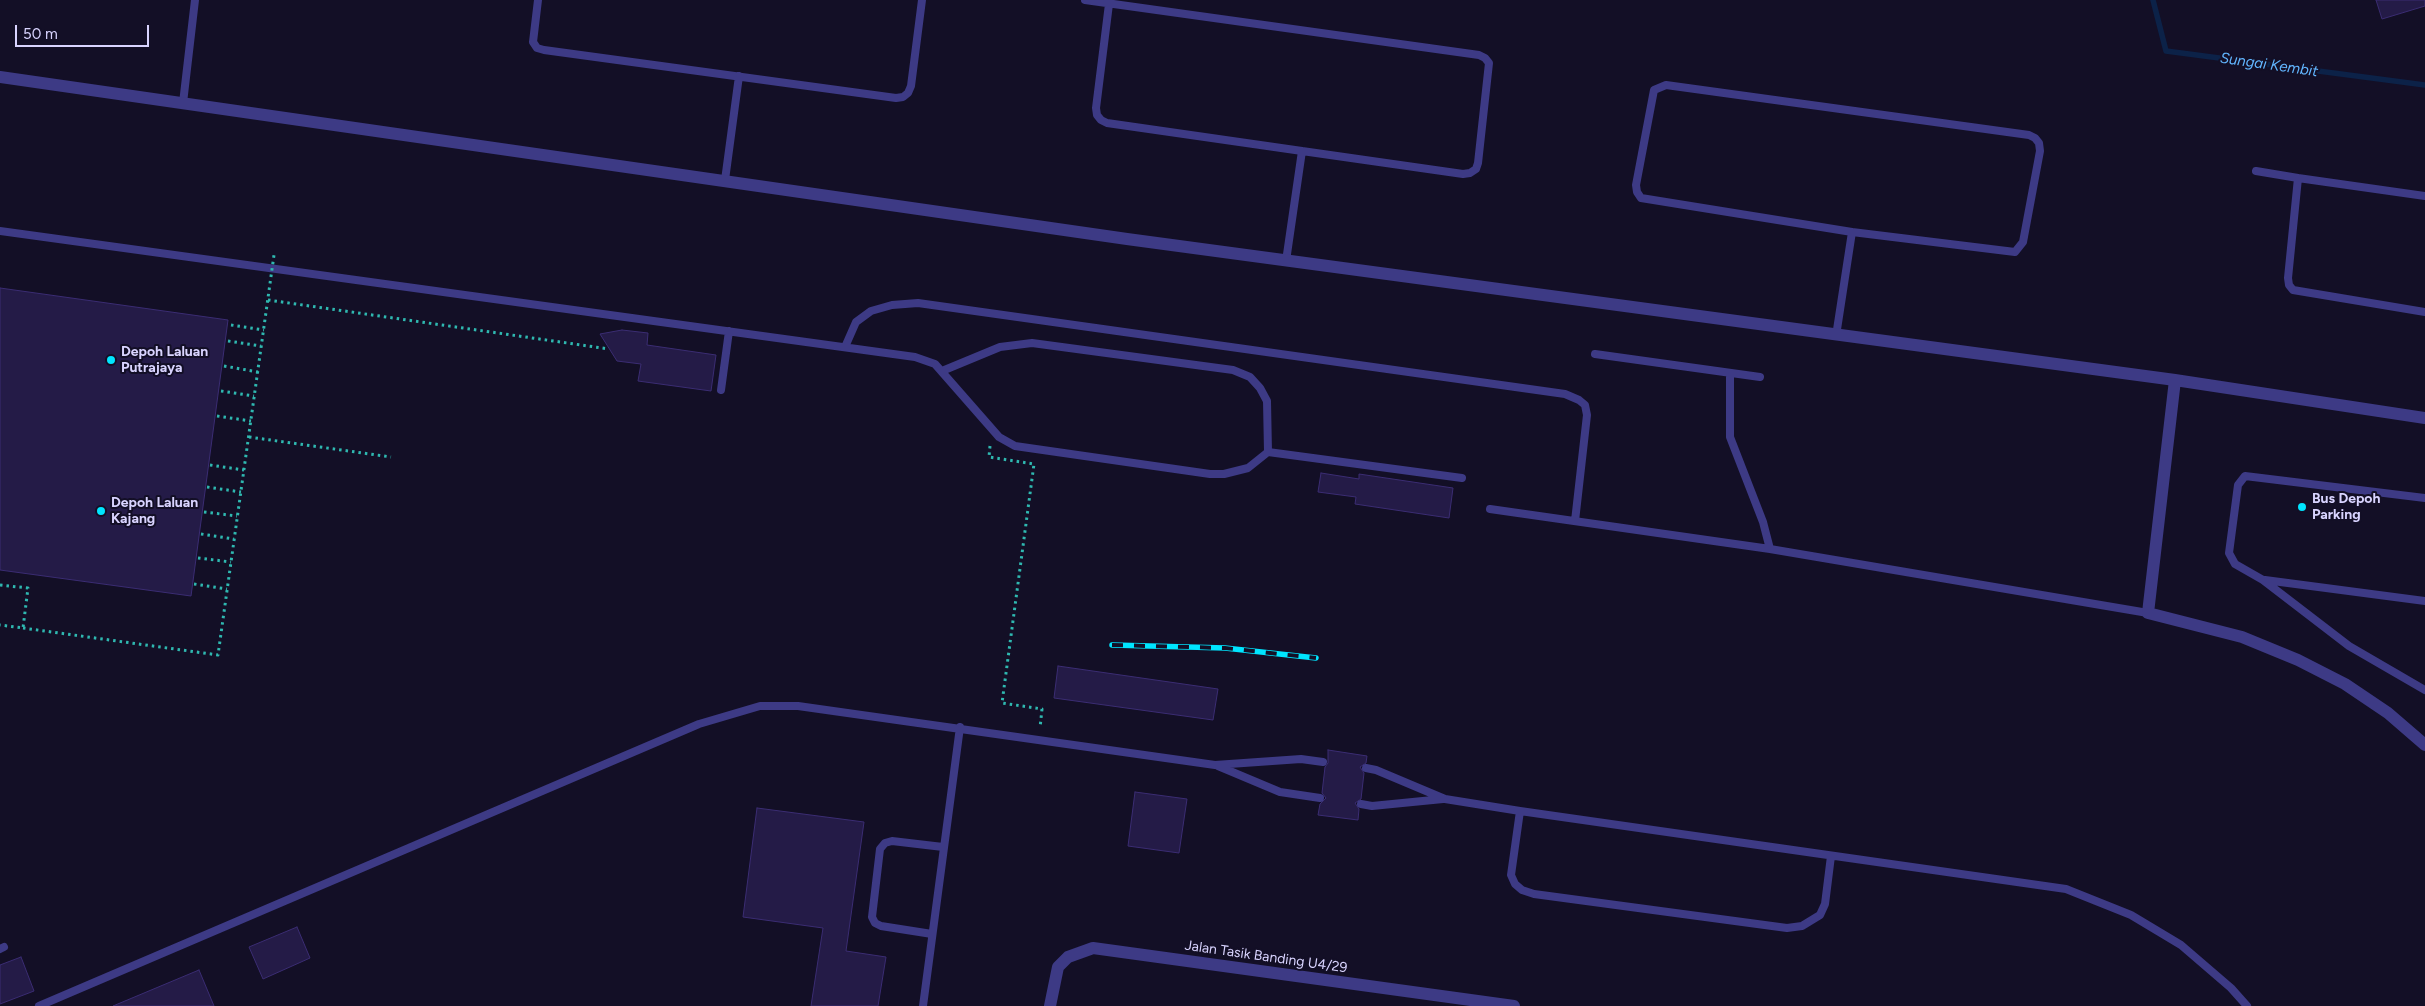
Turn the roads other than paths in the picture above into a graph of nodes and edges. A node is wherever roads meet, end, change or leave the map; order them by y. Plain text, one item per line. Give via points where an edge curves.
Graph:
1 (195, 0) edge
2 (538, 0) edge
3 (922, 0) edge
4 (1085, 0) edge
5 (1109, 4) junction
6 (739, 76) junction
7 (0, 77) edge
8 (182, 103) junction
9 (1302, 151) junction
10 (2256, 171) dead end
11 (2298, 178) junction
12 (725, 180) junction
13 (2425, 196) edge
14 (0, 231) edge
15 (1852, 232) junction
16 (1286, 261) junction
17 (2425, 312) edge
18 (729, 331) junction
19 (1836, 336) junction
20 (845, 347) junction
21 (1594, 354) dead end
22 (942, 371) junction
23 (1730, 373) junction
24 (1760, 378) dead end
25 (2175, 380) junction
26 (721, 390) dead end
27 (2425, 418) edge
28 (1268, 452) junction
29 (1462, 478) dead end
30 (2425, 498) edge
31 (1490, 509) dead end
32 (1575, 521) junction
33 (1770, 549) junction
34 (2263, 580) junction
35 (2425, 601) edge
36 (2148, 613) junction
37 (2425, 690) edge
38 (960, 727) junction
39 (2425, 745) edge
40 (1323, 762) dead end
41 (1215, 764) junction
42 (1366, 768) dead end
43 (1320, 798) dead end
44 (1445, 799) junction
45 (1361, 804) dead end
46 (1520, 811) junction
47 (943, 848) junction
48 (1831, 856) junction
49 (932, 934) junction
50 (39, 1006) edge
51 (923, 1006) edge
52 (1050, 1006) edge
53 (1514, 1006) edge
54 (2247, 1006) edge

1 - 8 lane
2 - 6 lane via 532,35 537,48
3 - 6 lane via 911,86 903,97
4 - 5 lane
5 - 9 lane via 1096,108 1101,120
5 - 9 lane via 1479,55 1489,63 1478,163 1470,173
6 - 12 lane
7 - 8 street
8 - 12 street
9 - 16 lane
10 - 11 lane
11 - 13 lane
11 - 17 lane via 2288,278 2293,290
12 - 16 street
14 - 18 lane
15 - 15 lane via 1641,198 1636,185 1654,90 1666,86 2029,135 2039,143 2023,242 2015,252
15 - 19 lane
16 - 19 street
18 - 20 lane
18 - 26 lane
19 - 25 street
20 - 22 lane via 921,358
20 - 32 lane via 856,322 871,311 892,304 918,303 1565,394 1585,405 1587,415
21 - 23 lane
22 - 28 lane via 999,437 1015,446 1210,474 1248,468
22 - 28 lane via 1000,347 1032,343 1233,370 1250,377 1267,402
23 - 24 lane
23 - 33 lane via 1730,437
25 - 27 street
25 - 36 street
28 - 29 lane
30 - 34 lane via 2244,476 2238,485 2230,557 2235,564
31 - 32 lane
32 - 33 lane
33 - 36 lane
34 - 35 lane
34 - 37 lane via 2349,646
36 - 39 street via 2242,637 2298,660 2360,694
38 - 41 lane
38 - 47 lane
38 - 50 lane via 798,706 760,706 727,714
40 - 41 lane via 1301,759
41 - 43 lane via 1280,792
42 - 44 lane
44 - 45 lane via 1372,806
44 - 46 lane
46 - 48 lane
46 - 48 lane via 1511,875 1522,890 1534,894 1787,928 1802,926 1820,915
47 - 49 lane
47 - 49 lane via 892,841 880,849 872,917 875,923
48 - 54 lane via 2066,889 2092,898 2131,915 2181,945
49 - 51 lane
52 - 53 street, Jalan Tasik Banding U4/29 via 1058,967 1068,957 1093,948

